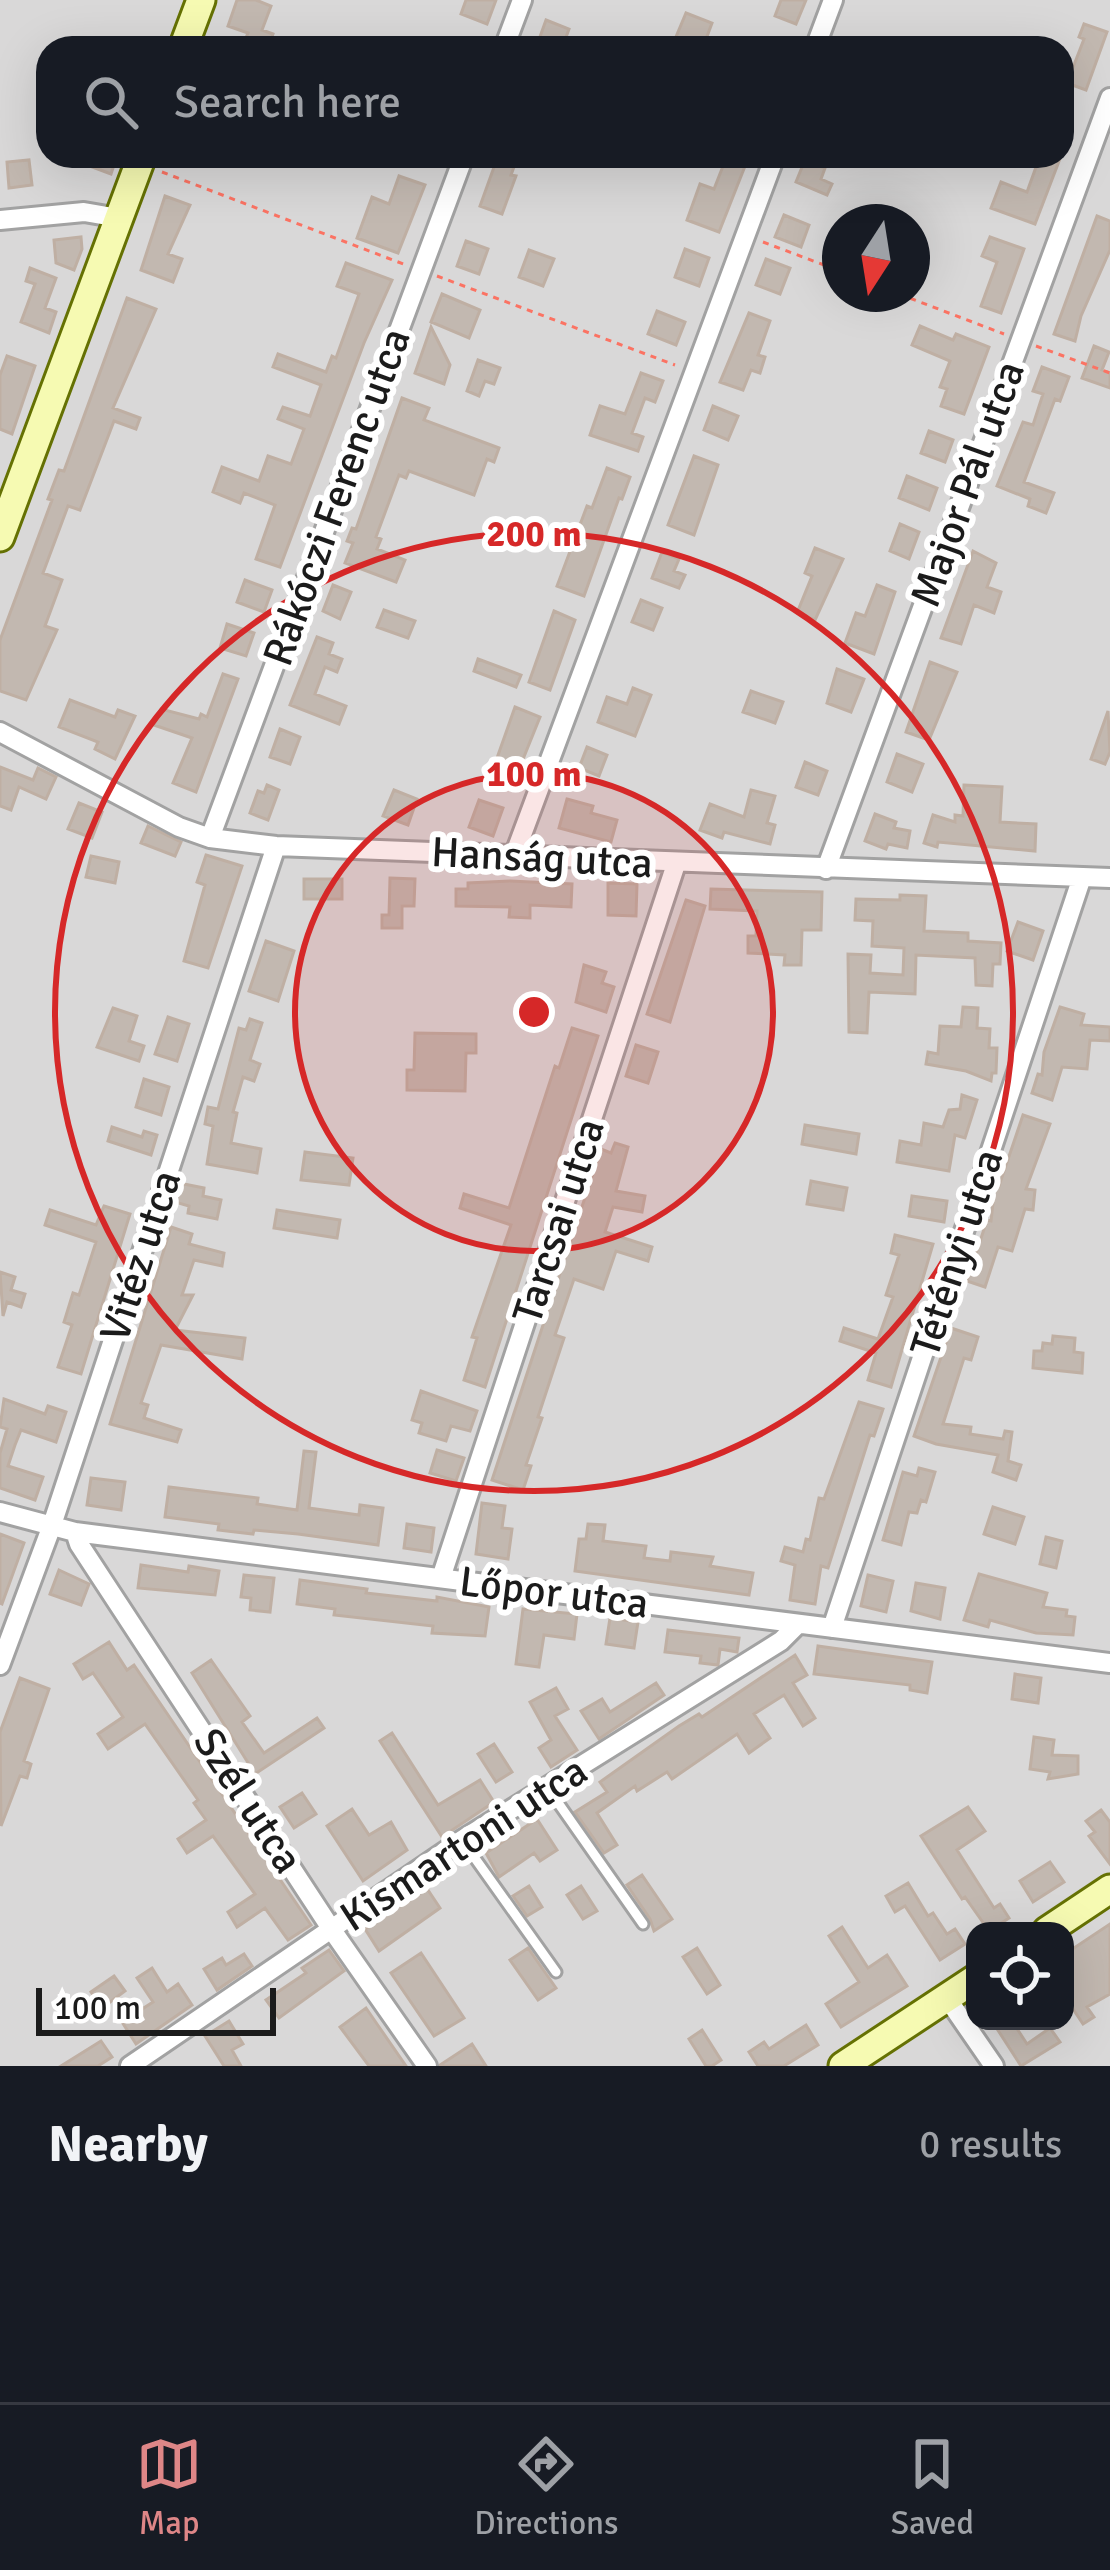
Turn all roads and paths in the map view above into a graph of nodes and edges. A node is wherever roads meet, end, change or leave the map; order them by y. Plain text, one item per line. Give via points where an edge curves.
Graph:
1 (200, 0) edge
2 (522, 0) edge
3 (832, 0) edge
4 (186, 36) edge
5 (508, 36) edge
6 (819, 36) edge
7 (1110, 98) edge
8 (138, 168) edge
9 (161, 168) edge
10 (459, 168) edge
11 (770, 168) edge
12 (119, 218) junction
13 (0, 220) edge
14 (745, 235) junction
15 (822, 264) edge
16 (421, 270) junction
17 (930, 306) edge
18 (1021, 341) junction
19 (694, 372) junction
20 (1110, 373) edge
21 (12, 474) edge
22 (0, 537) edge
23 (0, 732) edge
24 (210, 838) junction
25 (276, 846) junction
26 (514, 856) junction
27 (676, 864) junction
28 (826, 869) junction
29 (1082, 877) junction
30 (1110, 878) edge
31 (0, 1512) edge
32 (51, 1528) junction
33 (75, 1532) junction
34 (441, 1578) junction
35 (798, 1624) junction
36 (832, 1628) junction
37 (1110, 1663) edge
38 (0, 1665) edge
39 (547, 1787) junction
40 (462, 1840) junction
41 (1110, 1888) edge
42 (1060, 1922) edge
43 (643, 1924) dead end
44 (332, 1930) junction
45 (556, 1972) dead end
46 (966, 1985) edge
47 (947, 1998) junction
48 (130, 2066) edge
49 (427, 2066) edge
50 (843, 2066) edge
51 (994, 2066) edge

1 - 4 main road
2 - 5 street
3 - 6 street
7 - 18 street, Major Pál utca
8 - 12 main road
9 - 16 path
10 - 16 street, Rákóczi Ferenc utca
11 - 14 street
12 - 13 street via 84,212
12 - 21 main road
14 - 15 path
14 - 19 street
16 - 19 path
16 - 24 street, Rákóczi Ferenc utca
17 - 18 path
18 - 20 path
18 - 28 street, Major Pál utca
19 - 26 street
21 - 22 main road
23 - 24 street, Hanság utca
24 - 25 street, Hanság utca
25 - 26 street, Hanság utca
25 - 32 street, Vitéz utca
26 - 27 street, Hanság utca
27 - 28 street, Hanság utca
27 - 34 street, Tarcsai utca
28 - 29 street, Hanság utca
29 - 30 street, Hanság utca
29 - 36 street, Tétényi utca
31 - 32 street, Lőpor utca
32 - 33 street, Lőpor utca
32 - 38 street, Vitéz utca
33 - 34 street, Lőpor utca
33 - 44 street, Szél utca
34 - 35 street, Lőpor utca
35 - 36 street, Lőpor utca
35 - 39 street, Kismartoni utca
36 - 37 street, Lőpor utca
39 - 40 street, Kismartoni utca
39 - 43 lane
40 - 44 street, Kismartoni utca
40 - 45 lane
41 - 42 main road
44 - 48 street, Kismartoni utca
44 - 49 street, Szél utca
46 - 47 main road
47 - 50 main road
47 - 51 street

